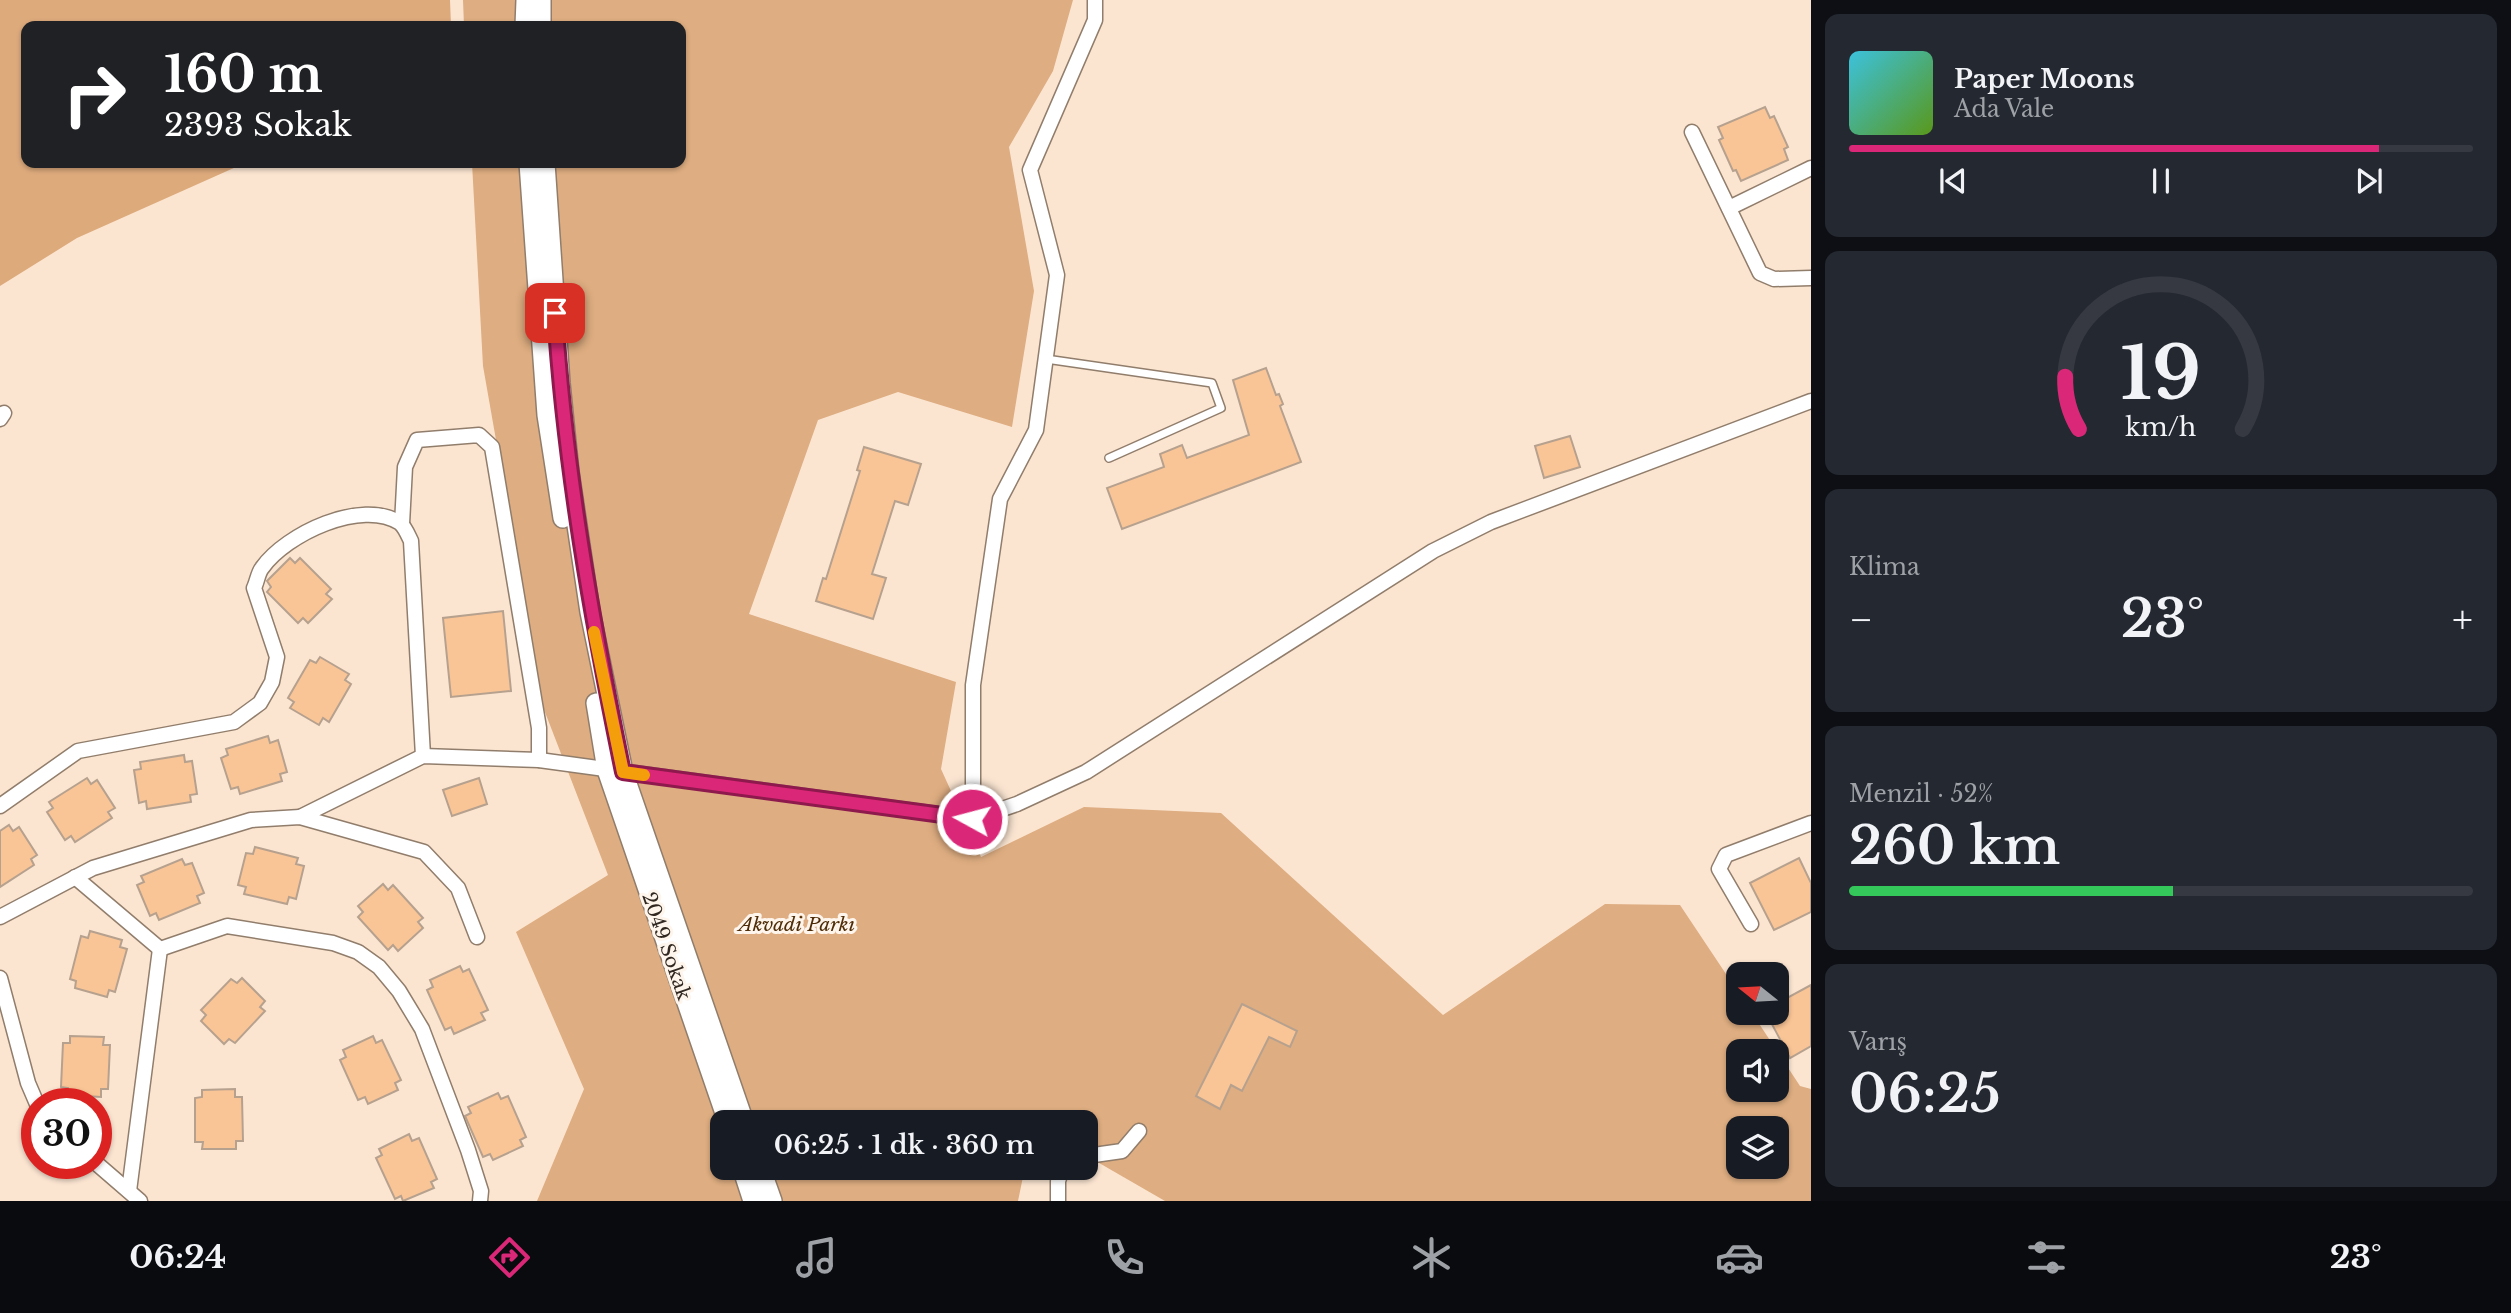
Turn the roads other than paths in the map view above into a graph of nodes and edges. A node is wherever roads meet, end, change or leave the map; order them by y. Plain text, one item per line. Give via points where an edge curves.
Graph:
1 (526, 0) edge
2 (541, 0) edge
3 (1096, 0) edge
4 (525, 21) edge
5 (541, 21) edge
6 (1692, 132) dead end
7 (529, 168) edge
8 (545, 168) edge
9 (1811, 168) edge
10 (1729, 208) junction
11 (1811, 278) edge
12 (1046, 359) junction
13 (1811, 401) edge
14 (1109, 458) dead end
15 (402, 524) junction
16 (423, 756) junction
17 (539, 760) junction
18 (615, 771) junction
19 (0, 806) edge
20 (300, 817) junction
21 (972, 819) junction
22 (1810, 826) edge
23 (75, 877) junction
24 (0, 917) edge
25 (1751, 924) dead end
26 (478, 937) dead end
27 (160, 949) junction
28 (0, 978) edge
29 (30, 1088) edge
30 (724, 1110) edge
31 (740, 1110) edge
32 (1139, 1130) dead end
33 (1098, 1154) edge
34 (112, 1177) edge
35 (747, 1180) edge
36 (765, 1180) edge
37 (1058, 1180) edge
38 (134, 1196) edge
39 (480, 1201) edge
40 (753, 1201) edge
41 (772, 1201) edge
42 (1058, 1201) edge

1 - 4 main road
2 - 5 main road
3 - 12 street via 1095,20 1030,170 1057,275
6 - 10 street
7 - 18 main road via 547,415 572,575
8 - 18 main road via 569,472
9 - 10 street
10 - 11 street via 1760,273 1774,278
12 - 14 lane via 1212,383 1221,408
12 - 21 street via 1036,430 1000,499 973,685
13 - 21 street via 1491,522 1433,551 1086,772
15 - 16 street via 411,541 415,578
15 - 17 street via 405,467 417,440 480,435 492,447 539,728
15 - 19 street via 368,514 316,525 262,568 254,588 278,657 272,682 260,703 234,722 78,751
16 - 17 street
16 - 20 street
17 - 18 street
18 - 21 street
18 - 30 main road, 2049 Sokak
18 - 31 main road, 2049 Sokak
20 - 23 street via 251,820 93,867
20 - 26 street via 424,852 457,888
22 - 25 street via 1726,855 1719,869
23 - 24 street
23 - 27 street
27 - 38 street
27 - 39 street via 227,926 333,943 358,952 379,967 422,1029 468,1150
28 - 29 street
32 - 33 street via 1122,1151
34 - 38 street
35 - 40 main road
36 - 41 main road
37 - 42 street

